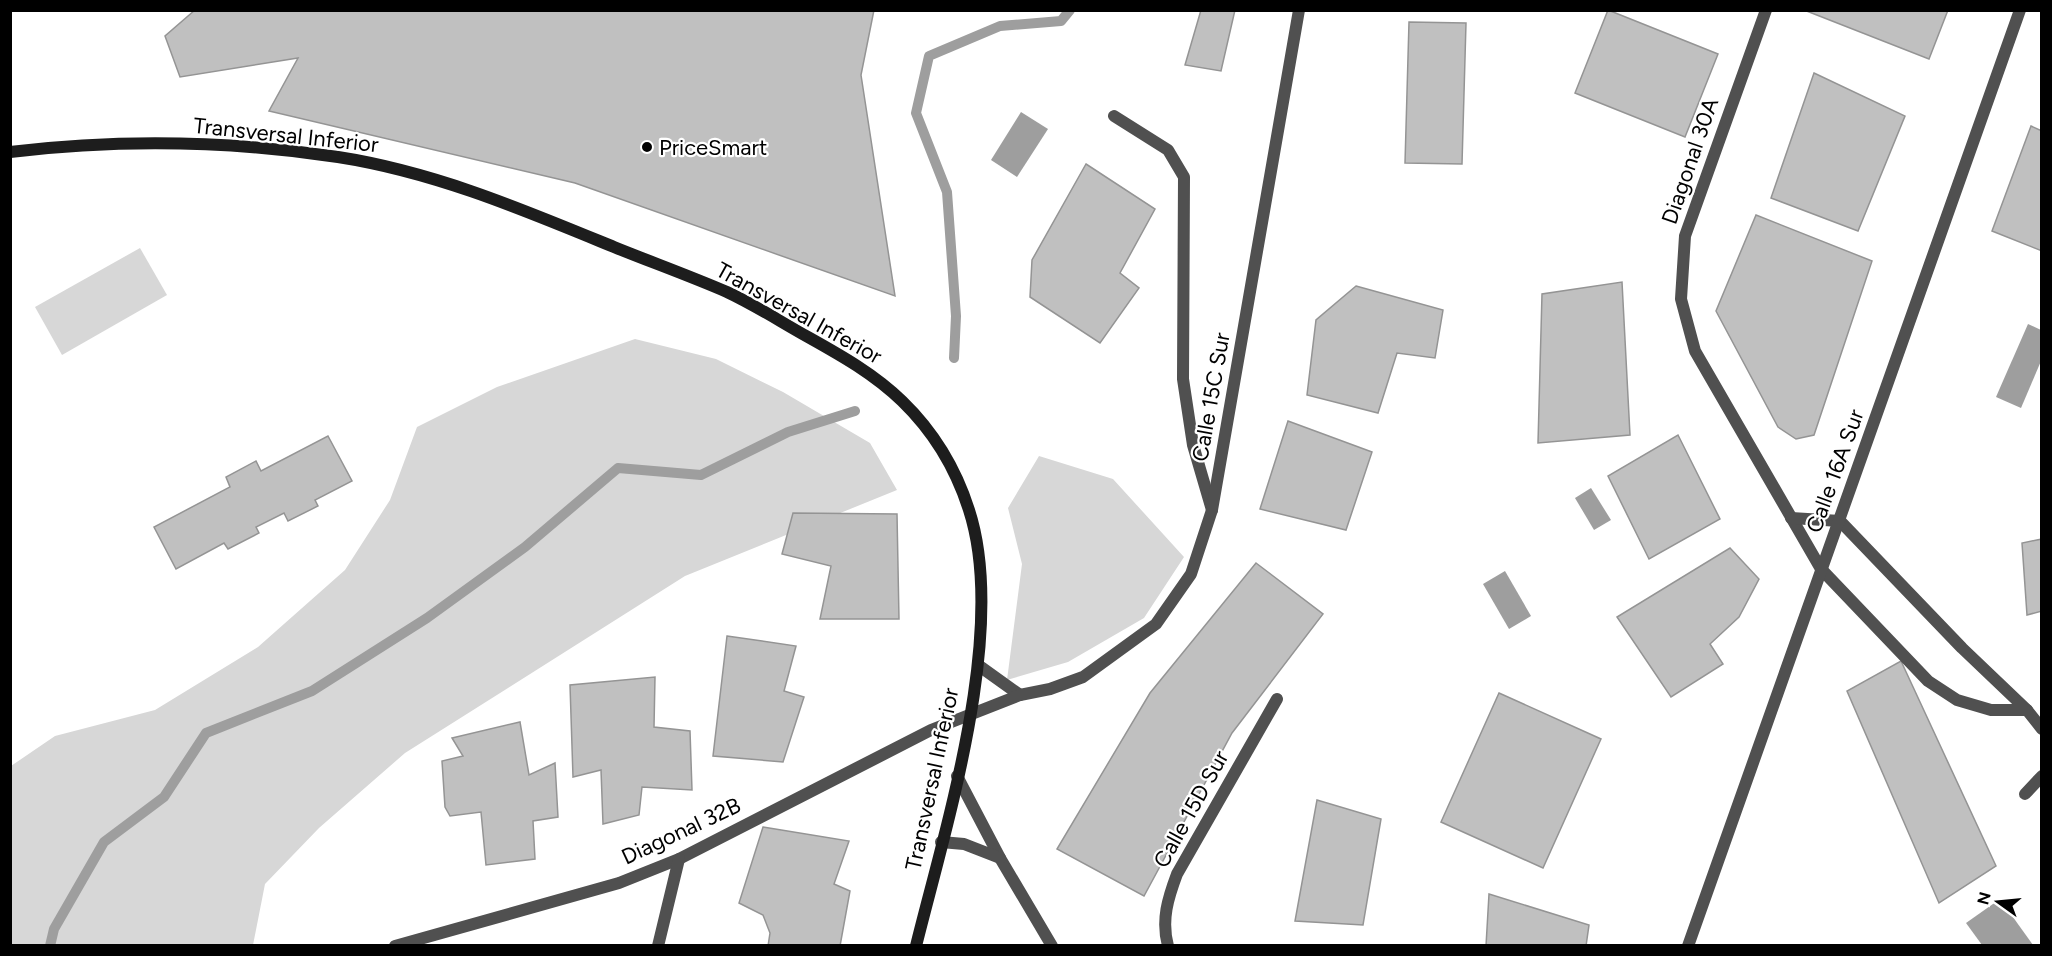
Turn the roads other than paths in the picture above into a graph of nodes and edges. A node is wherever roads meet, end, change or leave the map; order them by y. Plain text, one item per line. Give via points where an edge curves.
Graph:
1 (1299, 10) edge
2 (1766, 10) edge
3 (2020, 10) edge
4 (1114, 116) dead end
5 (10, 152) edge
6 (1212, 510) junction
7 (1791, 518) junction
8 (1840, 521) junction
9 (1821, 569) junction
10 (978, 665) junction
11 (1020, 695) junction
12 (1277, 699) dead end
13 (2026, 710) junction
14 (970, 715) junction
15 (2042, 729) edge
16 (957, 776) junction
17 (2042, 776) edge
18 (2025, 794) dead end
19 (941, 842) junction
20 (999, 858) junction
21 (679, 859) junction
22 (395, 945) edge
23 (658, 945) edge
24 (916, 945) edge
25 (1052, 945) edge
26 (1168, 945) edge
27 (1688, 945) edge

1 - 6 street, Calle 15C Sur
2 - 7 street, Diagonal 30A via 1685,236 1681,299 1695,351
3 - 8 street, Calle 16A Sur
4 - 6 street via 1168,150 1184,177 1183,380 1193,445
5 - 10 main road, Transversal Inferior via 60,146 184,144 339,158 410,172 486,195 729,293 861,367 929,429 970,511 980,560
6 - 11 street, Calle 15C Sur via 1191,574 1156,624 1083,677
7 - 8 street
7 - 9 street, Diagonal 30A
8 - 9 street, Calle 16A Sur
8 - 13 street
9 - 13 street, Diagonal 30A via 1928,681 1957,700 1980,707
9 - 27 street, Calle 16A Sur
10 - 11 street
10 - 14 main road, Transversal Inferior
11 - 14 street, Calle 15C Sur
12 - 26 street, Calle 15D Sur via 1177,874 1166,903
13 - 15 street
14 - 16 main road, Transversal Inferior
14 - 21 street, Diagonal 32B via 891,748
16 - 19 main road, Transversal Inferior
16 - 20 street
17 - 18 street
19 - 20 street via 963,844
19 - 24 main road, Transversal Inferior
20 - 25 street
21 - 22 street, Diagonal 32B via 619,883
21 - 23 street

